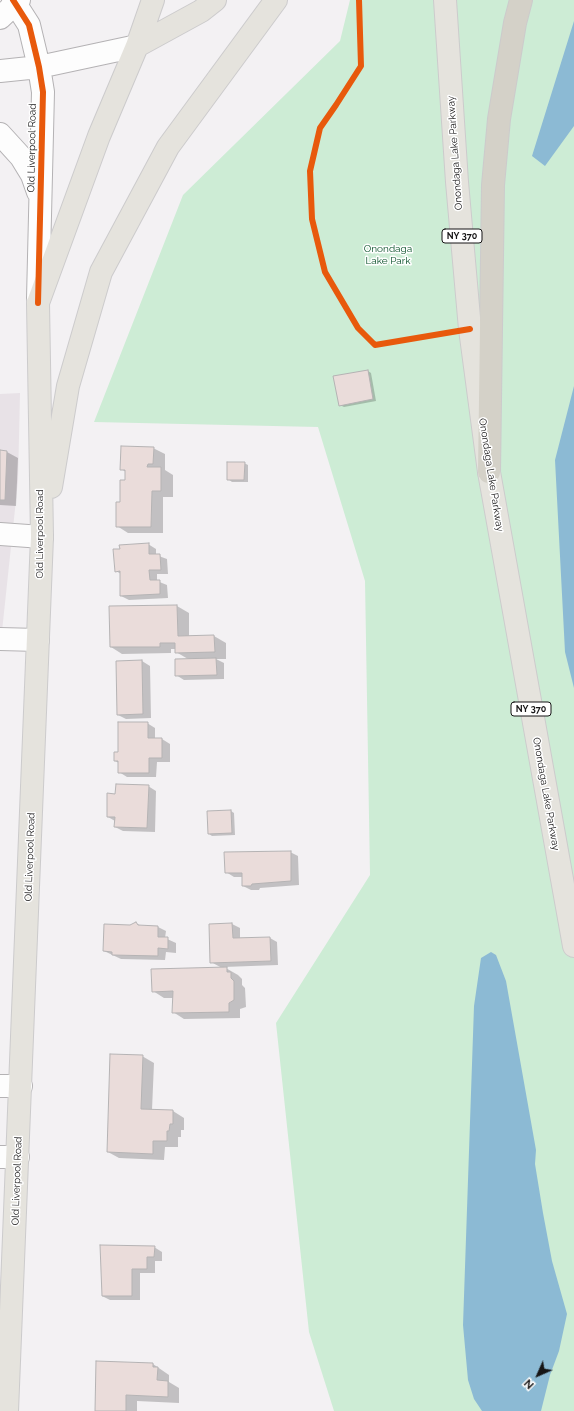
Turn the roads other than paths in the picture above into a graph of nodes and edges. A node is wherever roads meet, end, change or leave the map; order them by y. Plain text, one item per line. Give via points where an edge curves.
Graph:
1 (153, 0) edge
2 (215, 0) edge
3 (276, 0) edge
4 (446, 0) edge
5 (521, 0) edge
6 (12, 5) edge
7 (137, 46) junction
8 (40, 67) junction
9 (0, 71) edge
10 (0, 134) edge
11 (41, 199) junction
12 (38, 303) junction
13 (489, 472) junction
14 (0, 534) edge
15 (42, 538) junction
16 (0, 639) edge
17 (38, 640) junction
18 (574, 946) edge
19 (10, 1086) edge
20 (9, 1157) edge
21 (7, 1411) edge

1 - 7 main road, Old Liverpool Road
2 - 7 main road via 201,11
3 - 15 main road via 168,147 101,272 68,386
4 - 13 main road, Onondaga Lake Parkway / NY 370 via 457,182 470,329
5 - 13 highway via 499,120 492,185
6 - 8 street, Old Liverpool Road via 29,25
7 - 8 street
7 - 12 main road, Old Liverpool Road via 99,136
8 - 9 street
8 - 11 street, Old Liverpool Road via 43,92
10 - 11 street via 21,157 32,175
11 - 12 street, Old Liverpool Road
12 - 15 main road, Old Liverpool Road
13 - 18 main road, Onondaga Lake Parkway / NY 370
14 - 15 street
15 - 17 main road, Old Liverpool Road
16 - 17 street
17 - 19 main road, Old Liverpool Road
19 - 20 main road, Old Liverpool Road
20 - 21 main road, Old Liverpool Road

